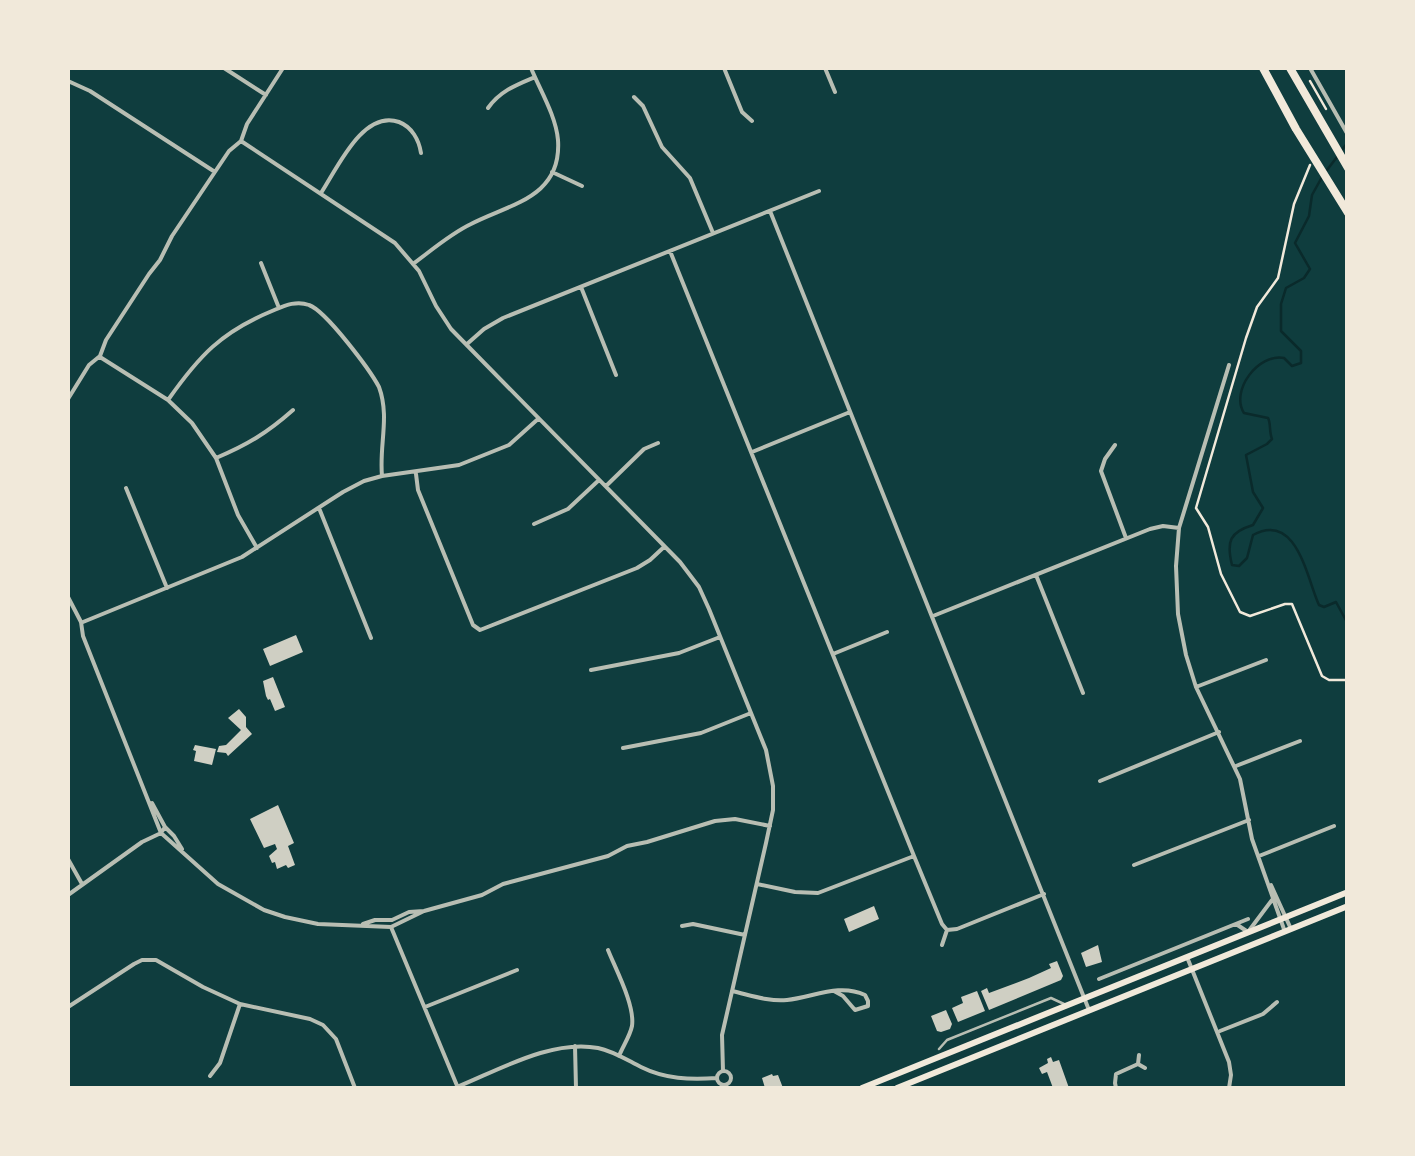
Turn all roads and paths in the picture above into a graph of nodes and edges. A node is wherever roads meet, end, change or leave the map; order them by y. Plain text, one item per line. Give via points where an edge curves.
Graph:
1 (224, 68) edge
2 (283, 68) edge
3 (532, 68) edge
4 (724, 68) edge
5 (825, 68) edge
6 (1262, 68) edge
7 (1290, 68) edge
8 (1310, 68) edge
9 (535, 77) junction
10 (68, 81) edge
11 (835, 92) dead end
12 (266, 95) junction
13 (634, 97) dead end
14 (488, 108) dead end
15 (752, 122) dead end
16 (1348, 135) edge
17 (241, 140) junction
18 (421, 153) dead end
19 (1312, 157) junction
20 (1348, 168) edge
21 (215, 172) junction
22 (552, 172) junction
23 (582, 186) dead end
24 (819, 191) dead end
25 (322, 194) junction
26 (770, 211) junction
27 (1348, 213) edge
28 (713, 234) junction
29 (670, 251) junction
30 (261, 263) dead end
31 (414, 264) junction
32 (581, 287) junction
33 (279, 308) junction
34 (466, 346) junction
35 (100, 356) junction
36 (1229, 366) dead end
37 (616, 375) dead end
38 (68, 399) edge
39 (168, 400) junction
40 (293, 410) dead end
41 (850, 412) junction
42 (538, 418) junction
43 (658, 442) dead end
44 (1115, 446) dead end
45 (752, 452) junction
46 (216, 458) junction
47 (416, 472) junction
48 (382, 476) junction
49 (598, 480) junction
50 (606, 486) junction
51 (126, 488) dead end
52 (319, 508) junction
53 (534, 524) dead end
54 (1180, 528) junction
55 (1126, 538) junction
56 (664, 546) junction
57 (257, 548) junction
58 (1036, 575) junction
59 (166, 588) junction
60 (68, 597) edge
61 (933, 616) junction
62 (82, 622) junction
63 (888, 632) dead end
64 (720, 637) junction
65 (372, 638) dead end
66 (833, 654) junction
67 (1266, 660) dead end
68 (591, 670) dead end
69 (1348, 680) edge
70 (1196, 688) junction
71 (1083, 694) dead end
72 (751, 713) junction
73 (1219, 732) junction
74 (1300, 741) dead end
75 (624, 748) dead end
76 (1236, 766) junction
77 (1100, 780) dead end
78 (1249, 820) junction
79 (770, 826) junction
80 (1334, 826) dead end
81 (161, 829) junction
82 (914, 856) junction
83 (1259, 856) junction
84 (68, 859) edge
85 (1134, 865) dead end
86 (1268, 881) junction
87 (82, 884) junction
88 (757, 884) junction
89 (1348, 892) edge
90 (1044, 894) junction
91 (68, 895) edge
92 (1272, 900) junction
93 (1348, 906) edge
94 (1248, 918) dead end
95 (1283, 918) junction
96 (392, 923) junction
97 (1236, 924) junction
98 (682, 926) dead end
99 (947, 930) junction
100 (1288, 930) junction
101 (1248, 932) junction
102 (745, 936) junction
103 (942, 944) dead end
104 (608, 950) dead end
105 (1187, 957) junction
106 (517, 970) dead end
107 (1192, 970) junction
108 (1118, 972) junction
109 (1099, 979) dead end
110 (1112, 987) junction
111 (732, 991) junction
112 (834, 991) junction
113 (1084, 998) junction
114 (1277, 1002) dead end
115 (240, 1004) junction
116 (1067, 1005) junction
117 (68, 1007) edge
118 (425, 1007) junction
119 (1089, 1011) junction
120 (1218, 1032) junction
121 (575, 1046) junction
122 (940, 1052) junction
123 (619, 1056) junction
124 (1139, 1056) dead end
125 (966, 1060) junction
126 (1138, 1064) junction
127 (1145, 1068) dead end
128 (723, 1071) junction
129 (210, 1076) dead end
130 (717, 1078) junction
131 (731, 1085) edge
132 (723, 1087) edge
133 (355, 1088) edge
134 (458, 1088) edge
135 (576, 1088) edge
136 (862, 1088) edge
137 (897, 1088) edge
138 (1116, 1088) edge
139 (1229, 1088) edge

1 - 12 street
2 - 12 street
3 - 9 street
4 - 15 street
5 - 11 street
6 - 19 highway
7 - 20 highway
8 - 16 street
9 - 14 street via 506,90
9 - 22 street via 557,134
10 - 21 street
12 - 17 street
13 - 28 street via 662,147 690,178
17 - 21 street
17 - 25 street
18 - 25 street via 404,125 372,124
19 - 27 highway
19 - 69 path via 1278,278 1246,338 1196,508 1240,612 1248,616 1292,604 1322,676
21 - 35 street
22 - 23 street
22 - 31 street via 531,197 464,227
24 - 26 street
25 - 31 street via 384,234
26 - 28 street
26 - 41 street
28 - 29 street
29 - 32 street
29 - 45 street
30 - 33 street
31 - 34 street
32 - 34 street via 495,322
32 - 37 street
33 - 39 street via 214,342
33 - 48 street via 296,302 319,310 376,381 385,408
34 - 42 street
35 - 38 street
35 - 39 street
36 - 54 street
39 - 46 street
40 - 46 street via 264,435
41 - 45 street
41 - 61 street
42 - 47 street via 509,445 459,465
42 - 49 street
43 - 50 street
44 - 55 street via 1101,471
45 - 66 street
46 - 57 street
47 - 48 street
47 - 56 street via 433,528 480,630 637,568
48 - 52 street
49 - 50 street
49 - 53 street via 568,509
50 - 56 street
51 - 59 street
52 - 57 street
52 - 65 street
54 - 55 street via 1159,526
54 - 70 street via 1178,614
55 - 58 street
56 - 64 street via 696,582
57 - 59 street
58 - 61 street
58 - 71 street
59 - 62 street
60 - 62 street
61 - 90 street
62 - 81 street
63 - 66 street
64 - 68 street via 680,653
64 - 72 street
66 - 82 street
67 - 70 street
70 - 73 street
72 - 75 street via 701,733
72 - 79 street via 771,768
73 - 76 street
73 - 77 street
74 - 76 street
76 - 78 street
78 - 83 street
78 - 85 street
79 - 88 street
79 - 96 street via 720,820
80 - 83 street
81 - 87 street
81 - 96 street via 224,889 264,910 306,922
82 - 88 street via 824,892
82 - 99 street
83 - 86 street
84 - 87 street
86 - 92 street
86 - 95 street
87 - 91 street
88 - 102 street
89 - 95 main road
90 - 99 street
90 - 113 street
92 - 95 street
92 - 101 street
93 - 100 main road
94 - 97 street
95 - 100 street
95 - 101 main road
96 - 118 street
97 - 101 street
97 - 108 street
98 - 102 street
99 - 103 street
100 - 107 main road
101 - 105 main road
102 - 111 street
104 - 123 street via 632,1015
105 - 107 street
105 - 110 main road
106 - 118 street
107 - 119 main road
107 - 120 street
108 - 109 street
108 - 110 street
110 - 113 main road
111 - 112 street via 780,1000
111 - 128 street
112 - 112 street via 862,992 868,1006 855,1010
113 - 116 main road
113 - 119 street
114 - 120 street
115 - 117 street via 152,959
115 - 129 street
115 - 133 street via 327,1028
116 - 122 main road
116 - 122 lane via 1051,998 947,1040
118 - 134 street
119 - 125 main road
120 - 139 street via 1230,1066
121 - 123 street
121 - 134 street
121 - 135 street
122 - 125 main road
122 - 136 main road
123 - 130 street via 668,1076
124 - 126 street
125 - 137 main road
126 - 127 street
126 - 138 street via 1116,1074
128 - 130 street
128 - 131 street via 730,1073
130 - 132 street
131 - 132 street

